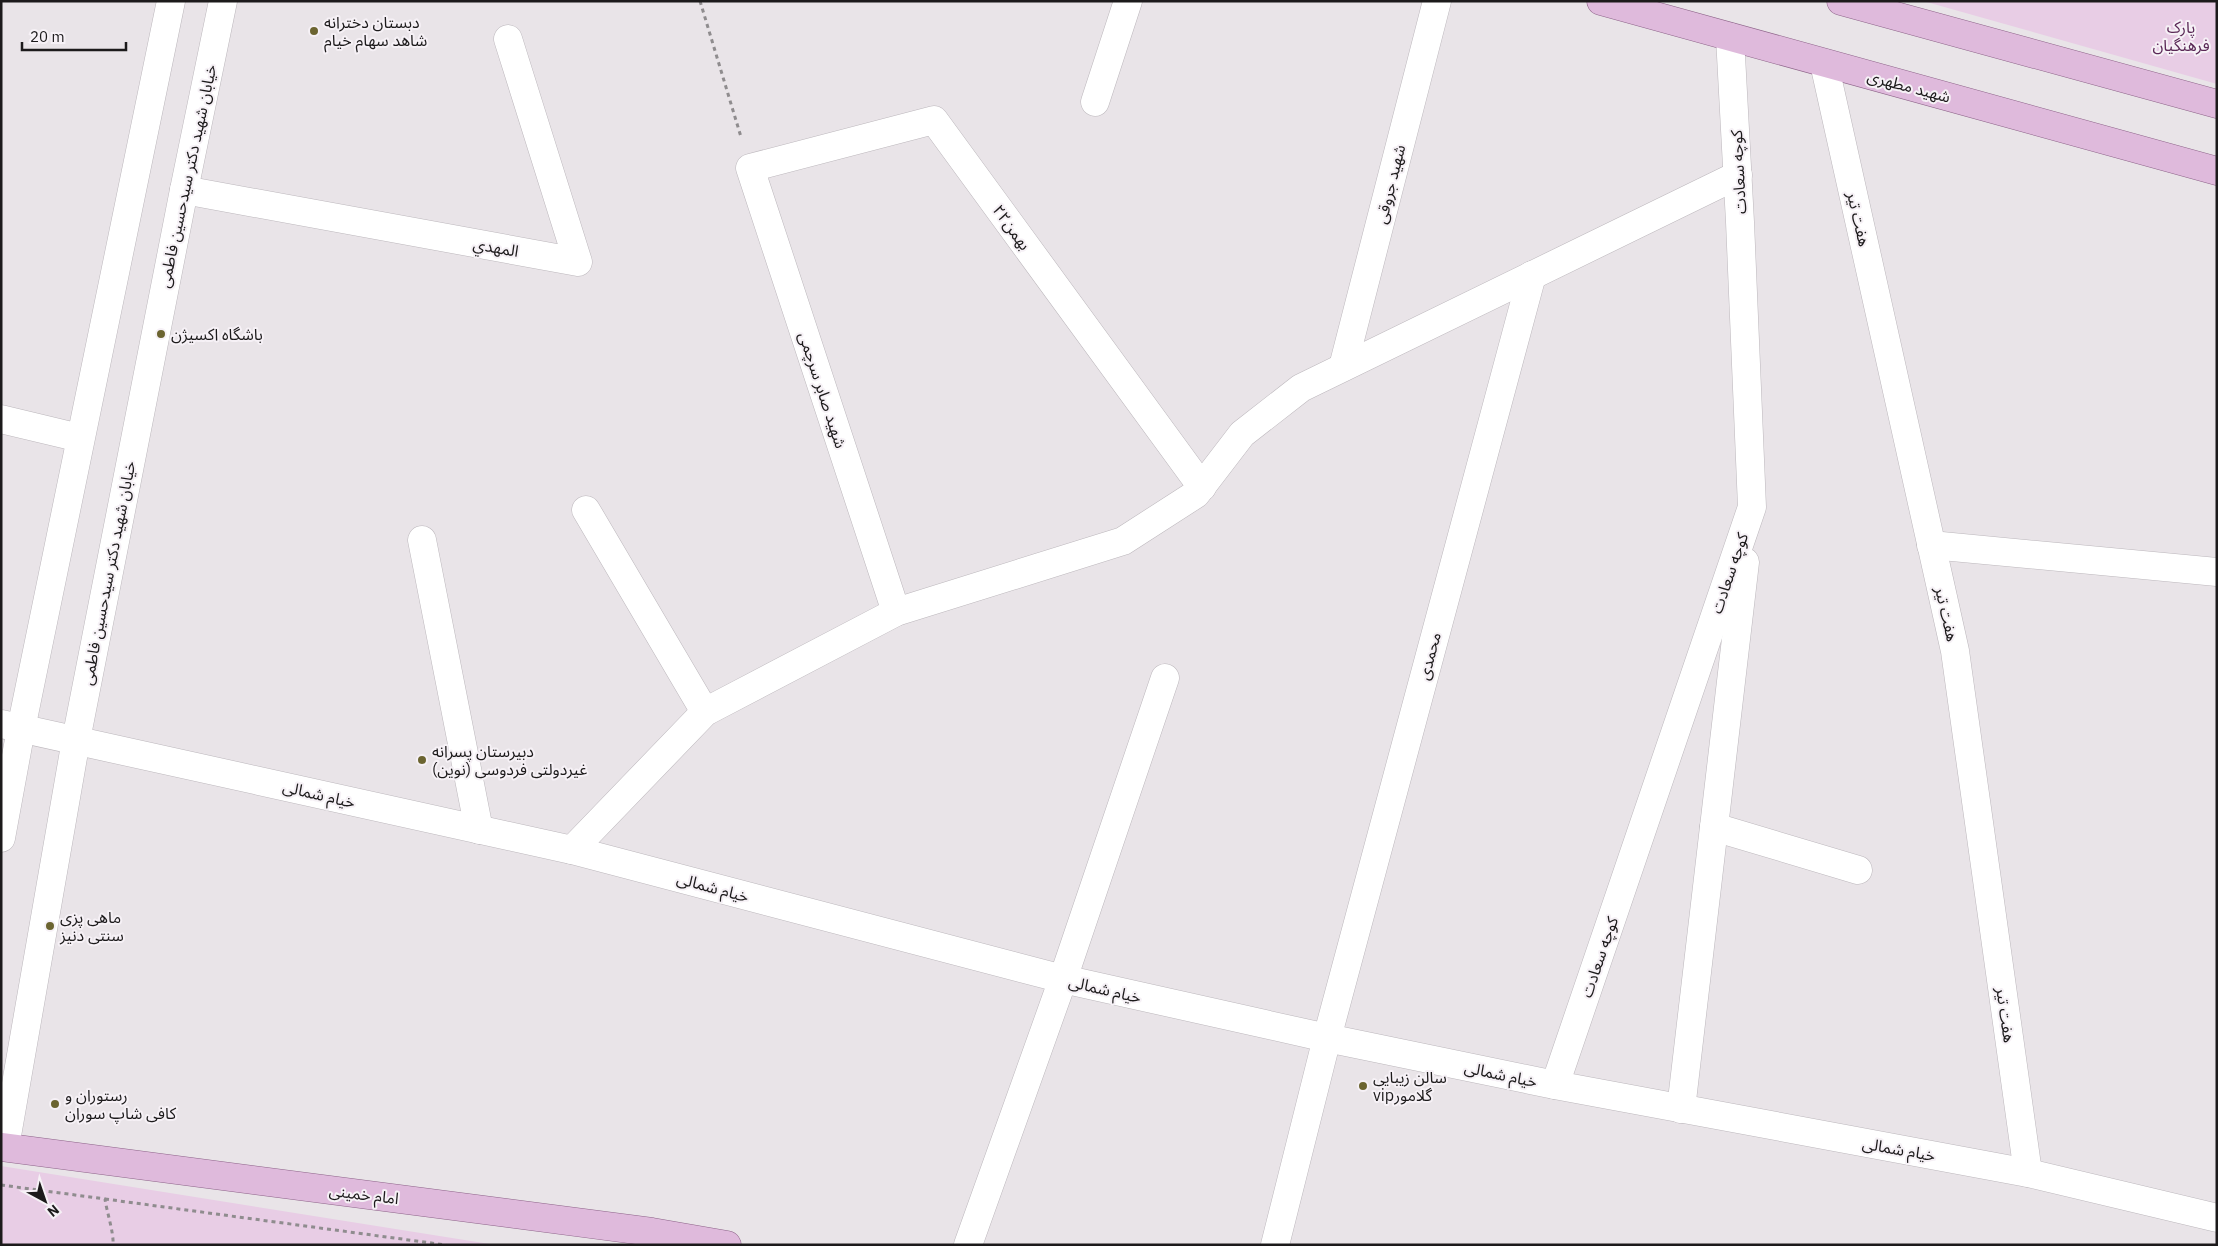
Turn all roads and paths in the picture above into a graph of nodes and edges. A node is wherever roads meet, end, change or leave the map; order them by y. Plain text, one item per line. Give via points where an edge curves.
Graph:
1 (171, 1) edge
2 (224, 1) edge
3 (700, 1) edge
4 (1128, 1) edge
5 (1438, 1) edge
6 (1600, 1) edge
7 (1841, 1) edge
8 (1730, 37) junction
9 (508, 39) dead end
10 (1824, 63) junction
11 (1094, 102) dead end
12 (2217, 104) edge
13 (750, 168) junction
14 (2217, 171) edge
15 (1738, 175) junction
16 (184, 190) junction
17 (1532, 275) junction
18 (1343, 367) junction
19 (1, 419) edge
20 (80, 438) junction
21 (1202, 487) junction
22 (1752, 508) junction
23 (586, 510) dead end
24 (422, 540) dead end
25 (1931, 545) junction
26 (2217, 572) edge
27 (896, 612) junction
28 (1165, 678) dead end
29 (706, 712) junction
30 (11, 726) edge
31 (76, 740) junction
32 (1714, 827) junction
33 (480, 830) junction
34 (1, 838) edge
35 (572, 850) junction
36 (1858, 870) dead end
37 (1062, 979) junction
38 (1327, 1038) junction
39 (1555, 1085) junction
40 (1681, 1109) junction
41 (3, 1147) edge
42 (2028, 1173) junction
43 (1, 1185) edge
44 (105, 1199) junction
45 (2217, 1218) edge
46 (113, 1245) edge
47 (446, 1245) edge
48 (727, 1245) edge
49 (968, 1245) edge
50 (1275, 1245) edge

1 - 20 street
2 - 16 street, خیابان شهید دکتر سیدحسین فاطمی
3 - 13 path
4 - 11 street
5 - 18 street, شهید جروقی
6 - 8 main road, شهید مطهری
7 - 12 main road
8 - 10 main road, شهید مطهری
8 - 15 street, کوچه سعادت
9 - 16 street, المهدي via 578,262
10 - 14 main road, شهید مطهری
10 - 25 street, هفت تير
13 - 21 street, ۲۲بهمن via 934,120
13 - 27 street, شهید صابر سرچمی
15 - 17 street
15 - 22 street, کوچه سعادت
16 - 31 street, خیابان شهید دکتر سیدحسین فاطمی
17 - 18 street
17 - 38 street, محمدی
18 - 21 street via 1301,388 1242,434
19 - 20 street
20 - 30 street
21 - 27 street via 1123,541
22 - 32 street
22 - 39 street, کوچه سعادت
23 - 29 street
24 - 33 street
25 - 26 street
25 - 42 street, هفت تير via 1955,651
27 - 29 street
28 - 37 street
29 - 35 street
30 - 31 street, خیام شمالی
30 - 34 street
31 - 33 street, خیام شمالی
31 - 41 street, خیابان شهید دکتر سیدحسین فاطمی
32 - 36 street
32 - 40 street
33 - 35 street, خیام شمالی
35 - 37 street, خیام شمالی
37 - 38 street, خیام شمالی
37 - 49 street
38 - 39 street, خیام شمالی
38 - 50 street, محمدی
39 - 40 street, خیام شمالی
40 - 42 street, خیام شمالی
41 - 48 main road, امام خمینی via 652,1232
42 - 45 street, خیام شمالی
43 - 44 path
44 - 46 path via 108,1222 114,1236
44 - 47 path

